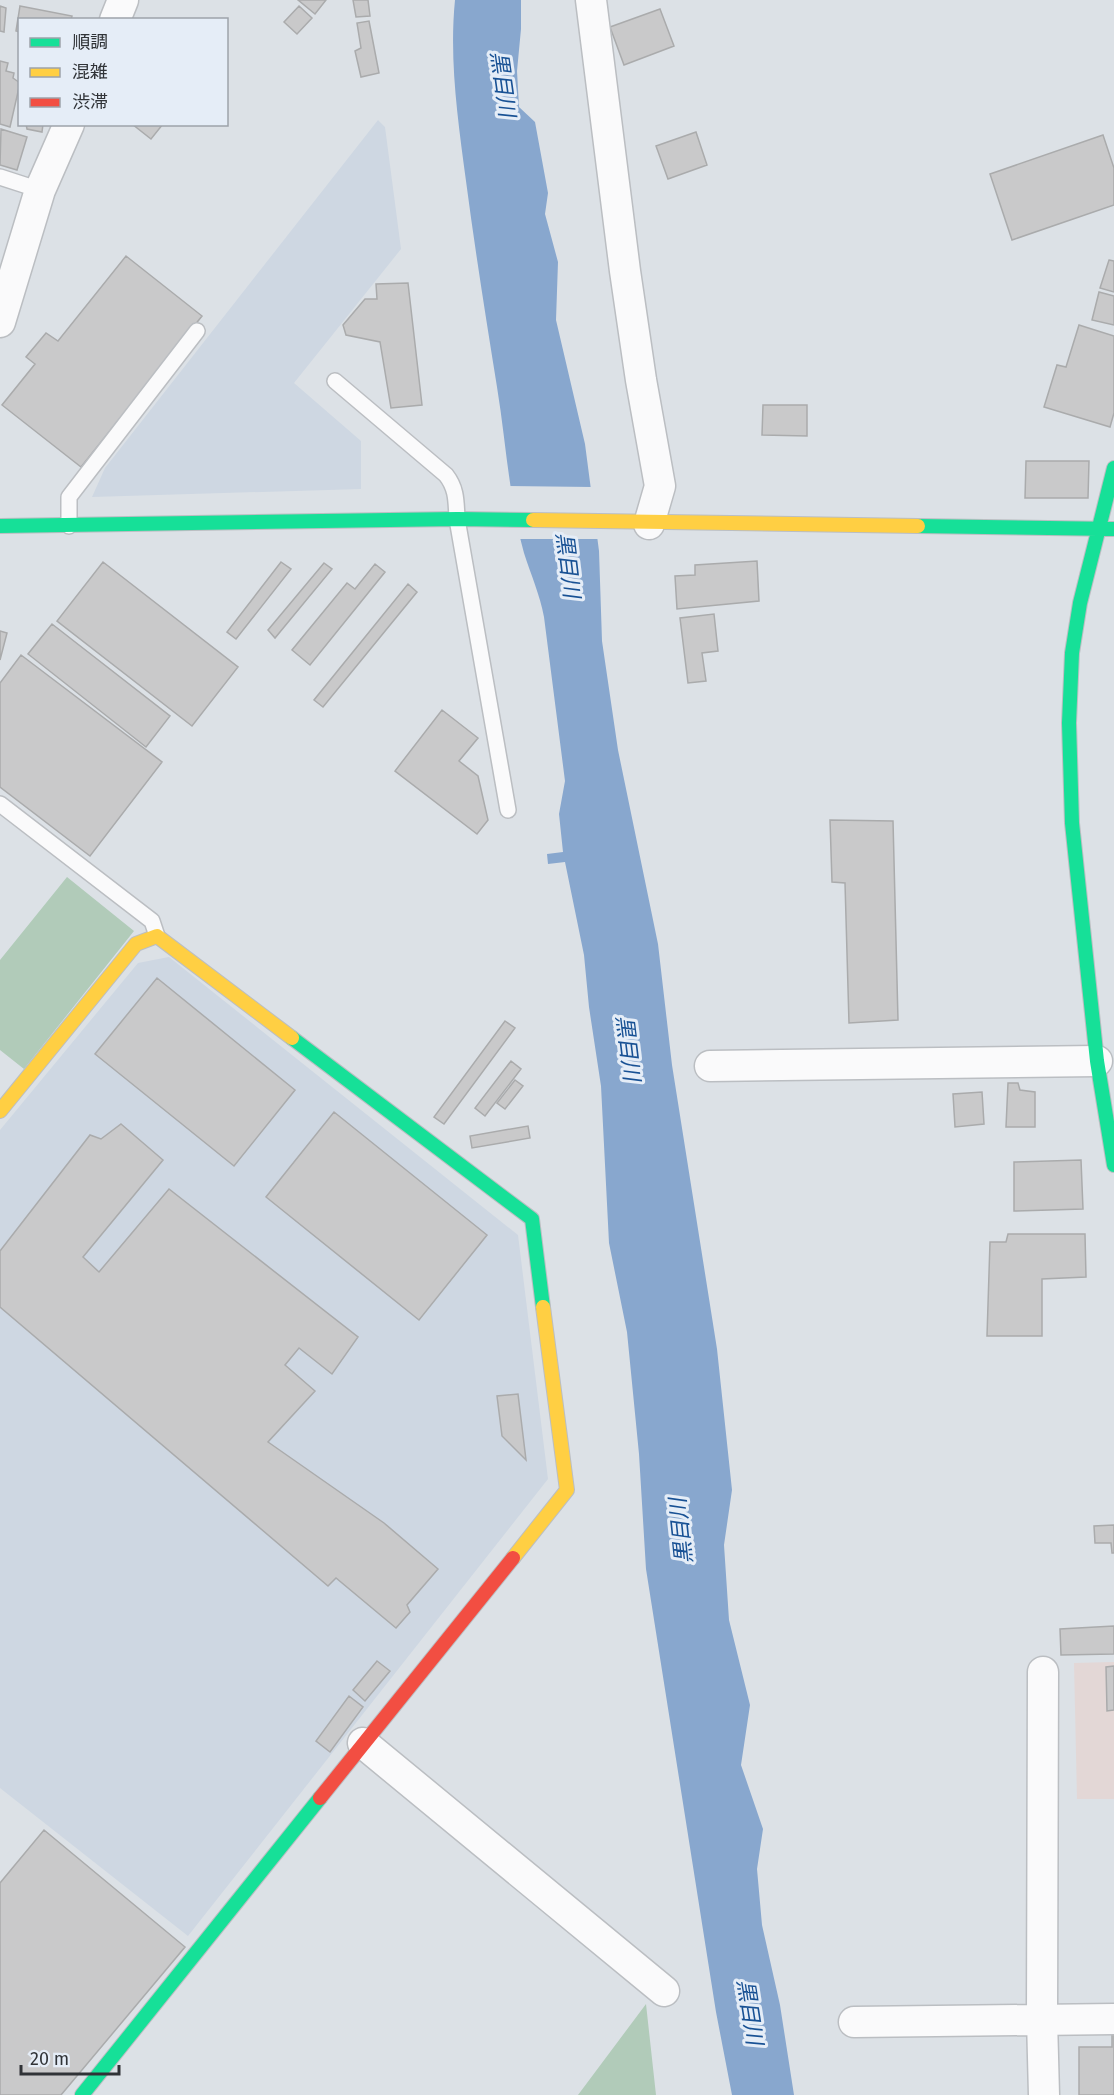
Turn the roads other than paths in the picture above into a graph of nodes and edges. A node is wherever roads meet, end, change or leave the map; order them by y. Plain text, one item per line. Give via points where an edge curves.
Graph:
1 (123, 0) edge
2 (591, 0) edge
3 (115, 18) edge
4 (68, 126) edge
5 (0, 177) edge
6 (40, 190) junction
7 (0, 322) edge
8 (197, 331) dead end
9 (334, 381) dead end
10 (1114, 468) edge
11 (457, 519) junction
12 (649, 524) junction
13 (0, 526) edge
14 (69, 526) junction
15 (1099, 528) junction
16 (1114, 529) edge
17 (0, 804) edge
18 (508, 810) dead end
19 (157, 936) junction
20 (1097, 1061) junction
21 (710, 1066) dead end
22 (0, 1111) edge
23 (1114, 1165) edge
24 (1043, 1672) dead end
25 (363, 1743) junction
26 (664, 1991) dead end
27 (1042, 2019) junction
28 (1114, 2019) edge
29 (854, 2022) dead end
30 (82, 2095) edge
31 (1044, 2095) edge

1 - 3 street
2 - 12 street via 625,271 660,486
4 - 6 street
5 - 6 lane
6 - 7 street
8 - 14 lane via 69,497
9 - 11 lane via 446,475 456,493
10 - 15 street
11 - 12 street
11 - 14 street
11 - 18 lane
12 - 15 street
13 - 14 street
15 - 16 street
15 - 20 street via 1072,653 1069,723 1072,823
17 - 19 lane via 152,921
19 - 22 street via 136,944
19 - 25 street via 532,1219 567,1490
20 - 21 street
20 - 23 street
24 - 27 street
25 - 26 street
25 - 30 street
27 - 28 street
27 - 29 street
27 - 31 street

